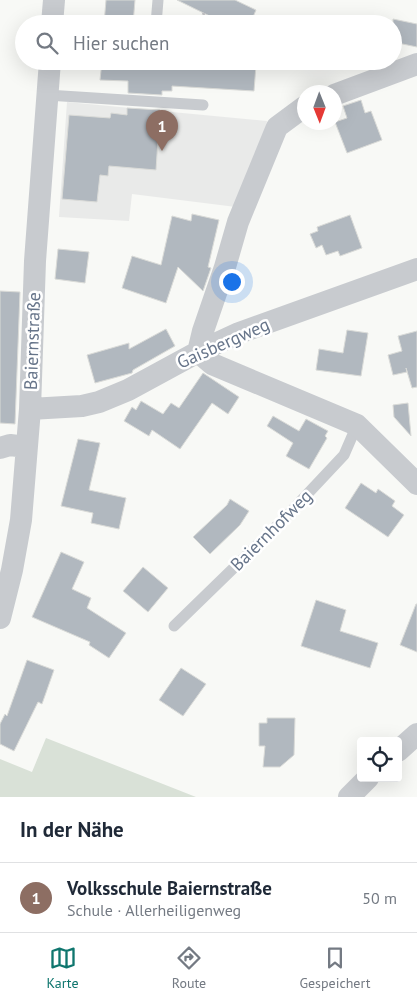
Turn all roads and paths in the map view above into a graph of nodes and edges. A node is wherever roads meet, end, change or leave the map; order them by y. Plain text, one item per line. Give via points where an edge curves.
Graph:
1 (54, 0) edge
2 (158, 0) edge
3 (53, 15) edge
4 (157, 15) edge
5 (417, 64) edge
6 (49, 70) edge
7 (401, 70) edge
8 (402, 70) edge
9 (342, 92) edge
10 (47, 95) junction
11 (203, 105) dead end
12 (297, 112) edge
13 (417, 269) edge
14 (198, 352) junction
15 (30, 409) junction
16 (356, 425) junction
17 (26, 447) junction
18 (0, 448) edge
19 (417, 484) edge
20 (0, 618) edge
21 (174, 626) dead end
22 (417, 734) edge
23 (402, 747) edge
24 (364, 782) edge
25 (349, 797) edge

1 - 3 street
2 - 4 lane
5 - 8 street
6 - 10 street, Baiernstraße
7 - 9 street
10 - 11 lane
10 - 15 street, Baiernstraße via 35,262
12 - 14 street via 277,127 238,222
13 - 14 street, Gaisbergweg via 239,333
14 - 15 street, Gaisbergweg via 99,402
14 - 16 street via 212,364
15 - 17 street, Baiernstraße
16 - 19 street
16 - 21 lane, Baiernhofweg via 344,455 282,521
17 - 18 street via 10,445
17 - 20 street, Baiernstraße via 21,520
22 - 23 street
24 - 25 street

